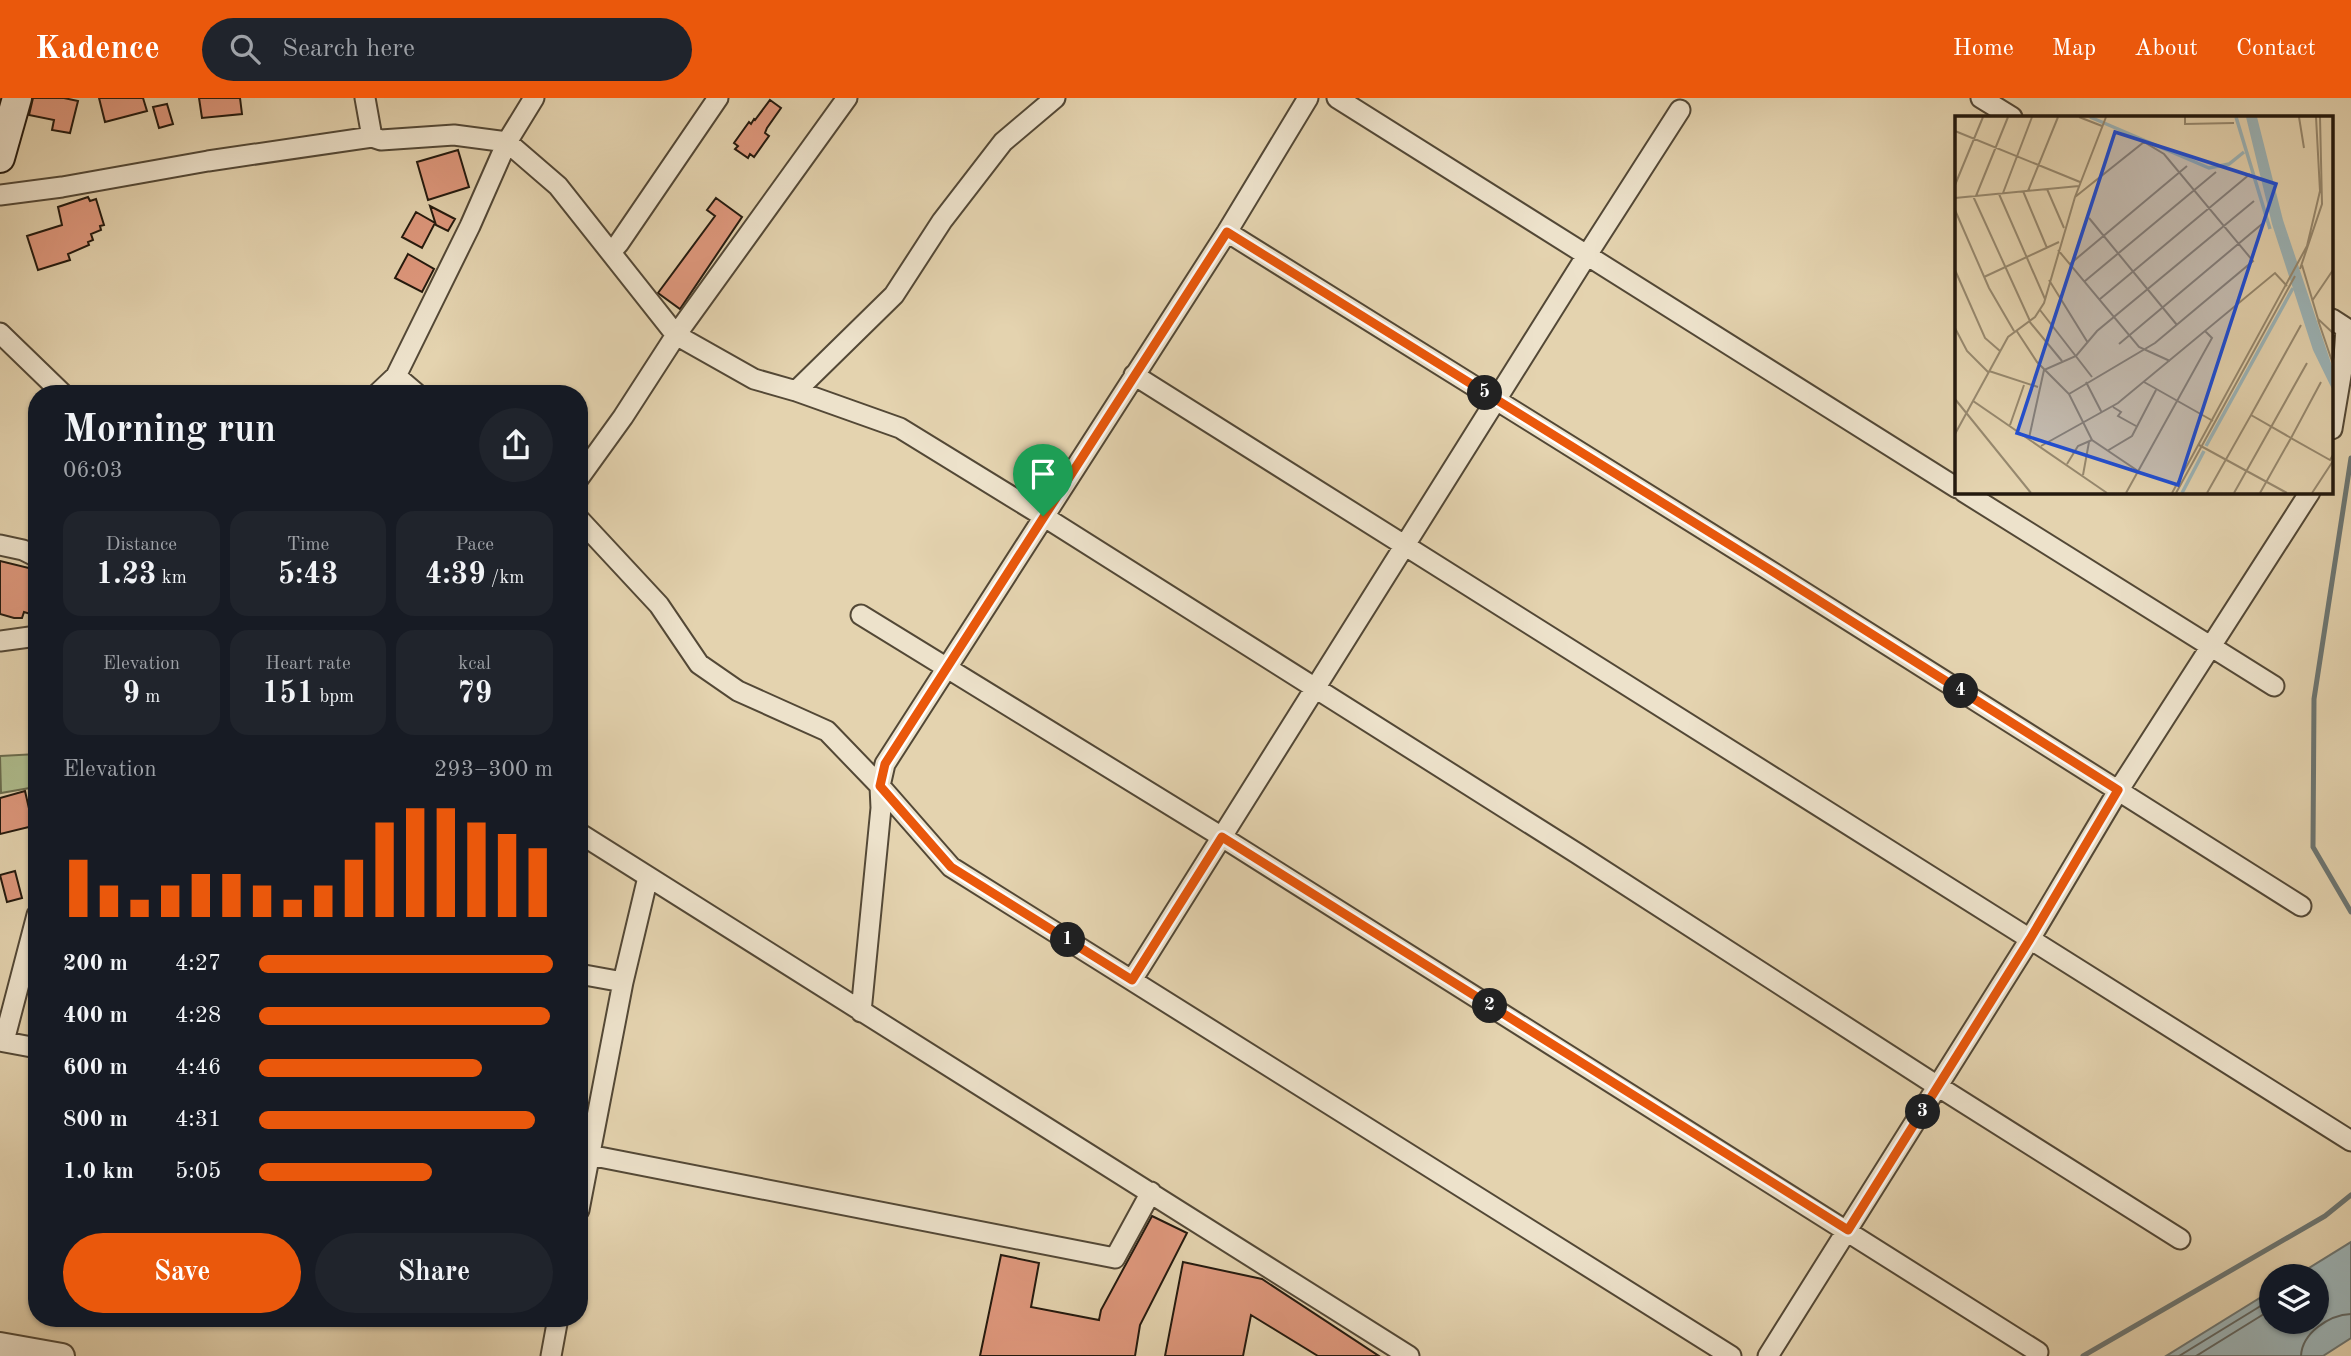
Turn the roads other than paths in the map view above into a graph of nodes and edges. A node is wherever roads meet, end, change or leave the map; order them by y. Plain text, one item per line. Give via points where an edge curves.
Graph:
1 (17, 98) edge
2 (365, 98) edge
3 (534, 98) edge
4 (718, 98) edge
5 (846, 98) edge
6 (1055, 98) edge
7 (1308, 98) edge
8 (1337, 98) edge
9 (1982, 98) edge
10 (1680, 110) dead end
11 (2010, 116) edge
12 (372, 137) junction
13 (507, 142) junction
14 (0, 158) edge
15 (0, 195) edge
16 (1227, 232) junction
17 (611, 252) junction
18 (1587, 255) junction
19 (2334, 320) edge
20 (0, 333) edge
21 (676, 335) junction
22 (1134, 375) junction
23 (396, 376) junction
24 (54, 385) edge
25 (386, 385) edge
26 (406, 385) edge
27 (796, 391) junction
28 (1497, 400) junction
29 (2334, 417) edge
30 (588, 466) edge
31 (1955, 487) edge
32 (1967, 494) edge
33 (2309, 494) edge
34 (1043, 516) junction
35 (588, 529) edge
36 (0, 545) edge
37 (1405, 546) junction
38 (28, 552) edge
39 (861, 615) dead end
40 (28, 637) edge
41 (0, 641) edge
42 (2212, 647) junction
43 (947, 666) junction
44 (2274, 686) dead end
45 (1314, 687) junction
46 (880, 786) junction
47 (2118, 790) junction
48 (1222, 837) junction
49 (588, 839) edge
50 (648, 877) junction
51 (2301, 906) dead end
52 (2030, 939) junction
53 (28, 947) edge
54 (588, 976) edge
55 (1132, 980) junction
56 (623, 982) junction
57 (861, 1012) junction
58 (2, 1041) edge
59 (28, 1046) edge
60 (1938, 1087) junction
61 (588, 1140) edge
62 (2351, 1141) edge
63 (588, 1155) edge
64 (1150, 1192) junction
65 (1848, 1230) junction
66 (2180, 1239) dead end
67 (556, 1327) edge
68 (10, 1350) edge
69 (2038, 1352) dead end
70 (62, 1356) edge
71 (551, 1356) edge
72 (1409, 1356) edge
73 (1731, 1356) edge
74 (1768, 1356) edge

1 - 14 main road
2 - 12 street
3 - 13 street
4 - 17 street
5 - 21 street
6 - 27 street via 1003,142 942,221 894,295
7 - 16 street
8 - 18 street
9 - 11 street
10 - 18 street
12 - 13 street via 454,135
12 - 15 street
13 - 17 street via 558,186
13 - 23 street
16 - 22 street
16 - 28 street
17 - 21 street
18 - 28 street
18 - 31 street
19 - 29 street via 2346,328
20 - 24 street
21 - 27 street via 754,379
21 - 30 street
22 - 34 street
22 - 37 street
23 - 25 street
23 - 26 street
27 - 34 street via 900,428
28 - 37 street
28 - 47 street
32 - 42 street
33 - 42 street
34 - 43 street
34 - 45 street
35 - 46 street via 659,605 699,664 738,691 827,731
36 - 38 street
37 - 45 street
37 - 52 street
39 - 43 street
40 - 41 street
42 - 44 street
42 - 47 street
43 - 46 street via 885,764
43 - 48 street
45 - 48 street
45 - 60 street
46 - 55 street via 951,867
46 - 57 street
47 - 51 street
47 - 52 street
48 - 55 street
48 - 65 street
49 - 50 street
50 - 56 street
50 - 57 street
52 - 60 street
52 - 62 street
53 - 58 street
54 - 56 street
55 - 73 street
56 - 61 street
57 - 64 street
58 - 59 street
60 - 65 street
60 - 66 street
63 - 64 street via 1115,1258
64 - 72 street
65 - 69 street
65 - 74 street
67 - 71 street
68 - 70 street

